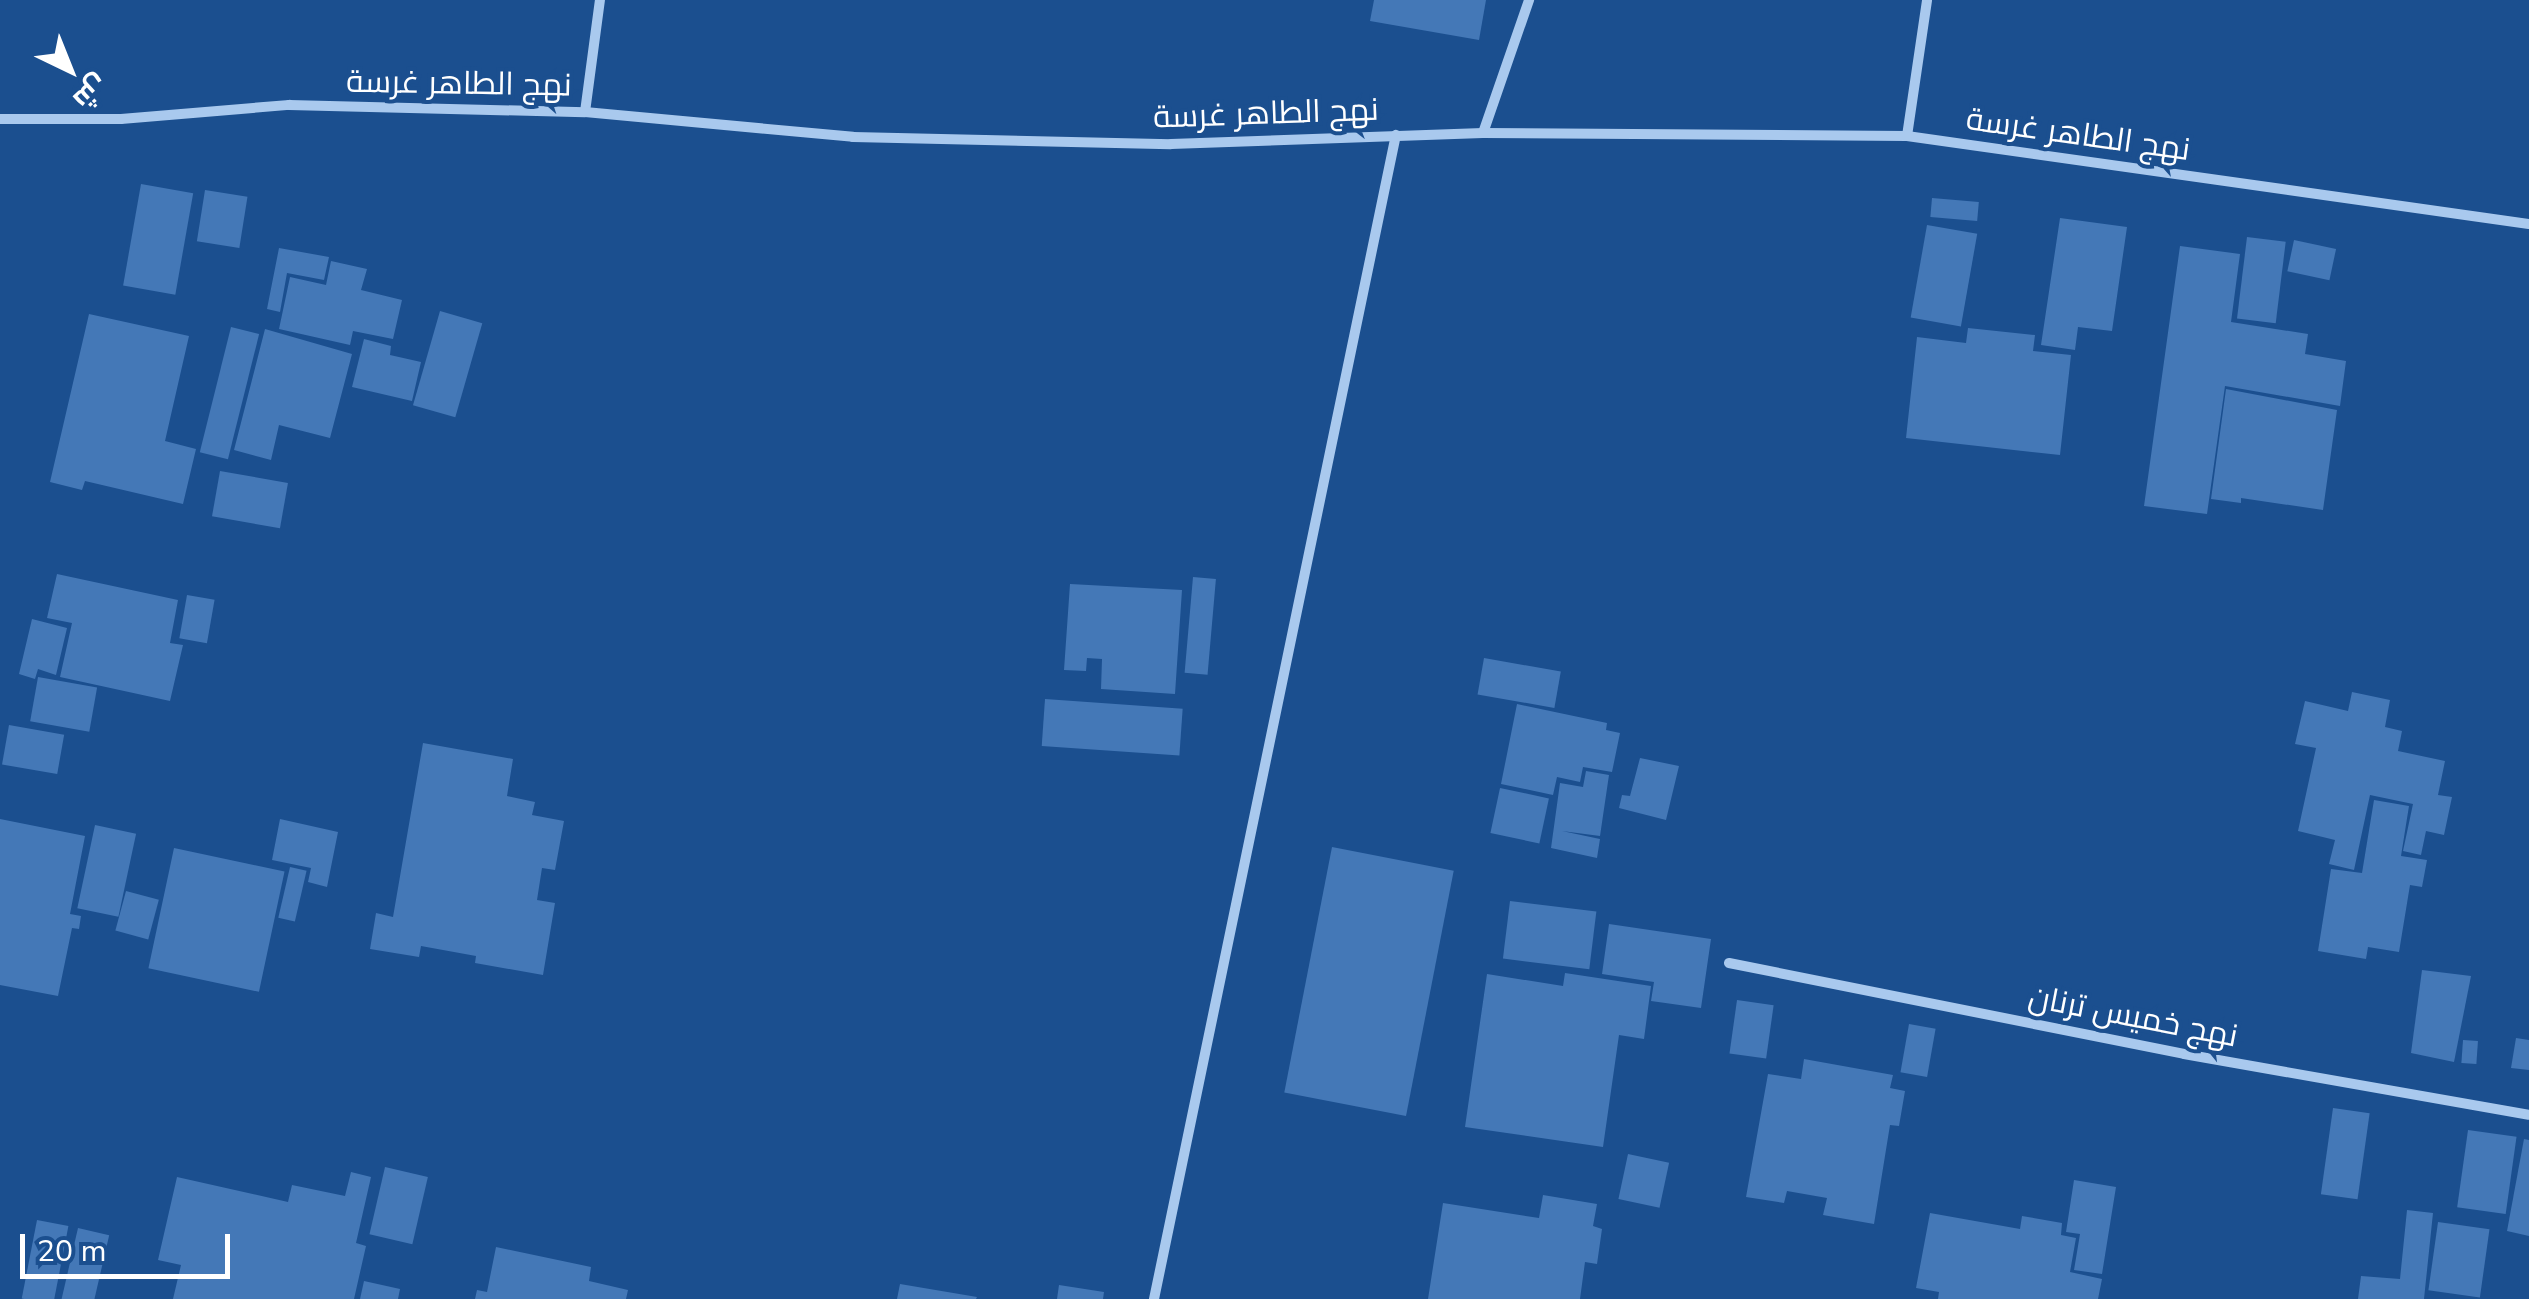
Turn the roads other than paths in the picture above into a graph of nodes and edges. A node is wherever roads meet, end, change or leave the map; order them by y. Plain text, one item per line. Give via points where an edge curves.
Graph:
1 (600, 0) edge
2 (1529, 0) edge
3 (1927, 0) edge
4 (585, 112) junction
5 (0, 120) edge
6 (1484, 133) junction
7 (1396, 135) junction
8 (1907, 136) junction
9 (2529, 224) edge
10 (1729, 963) dead end
11 (2529, 1116) edge
12 (1154, 1299) edge

1 - 4 street
2 - 6 street
3 - 8 street
4 - 5 street, نهج الطاهر غرسة via 290,105 121,119
4 - 7 street, نهج الطاهر غرسة via 853,137 1171,144
6 - 7 street, نهج الطاهر غرسة
6 - 8 street, نهج الطاهر غرسة
7 - 12 street
8 - 9 street, نهج الطاهر غرسة
10 - 11 street, نهج خميس ترنان

